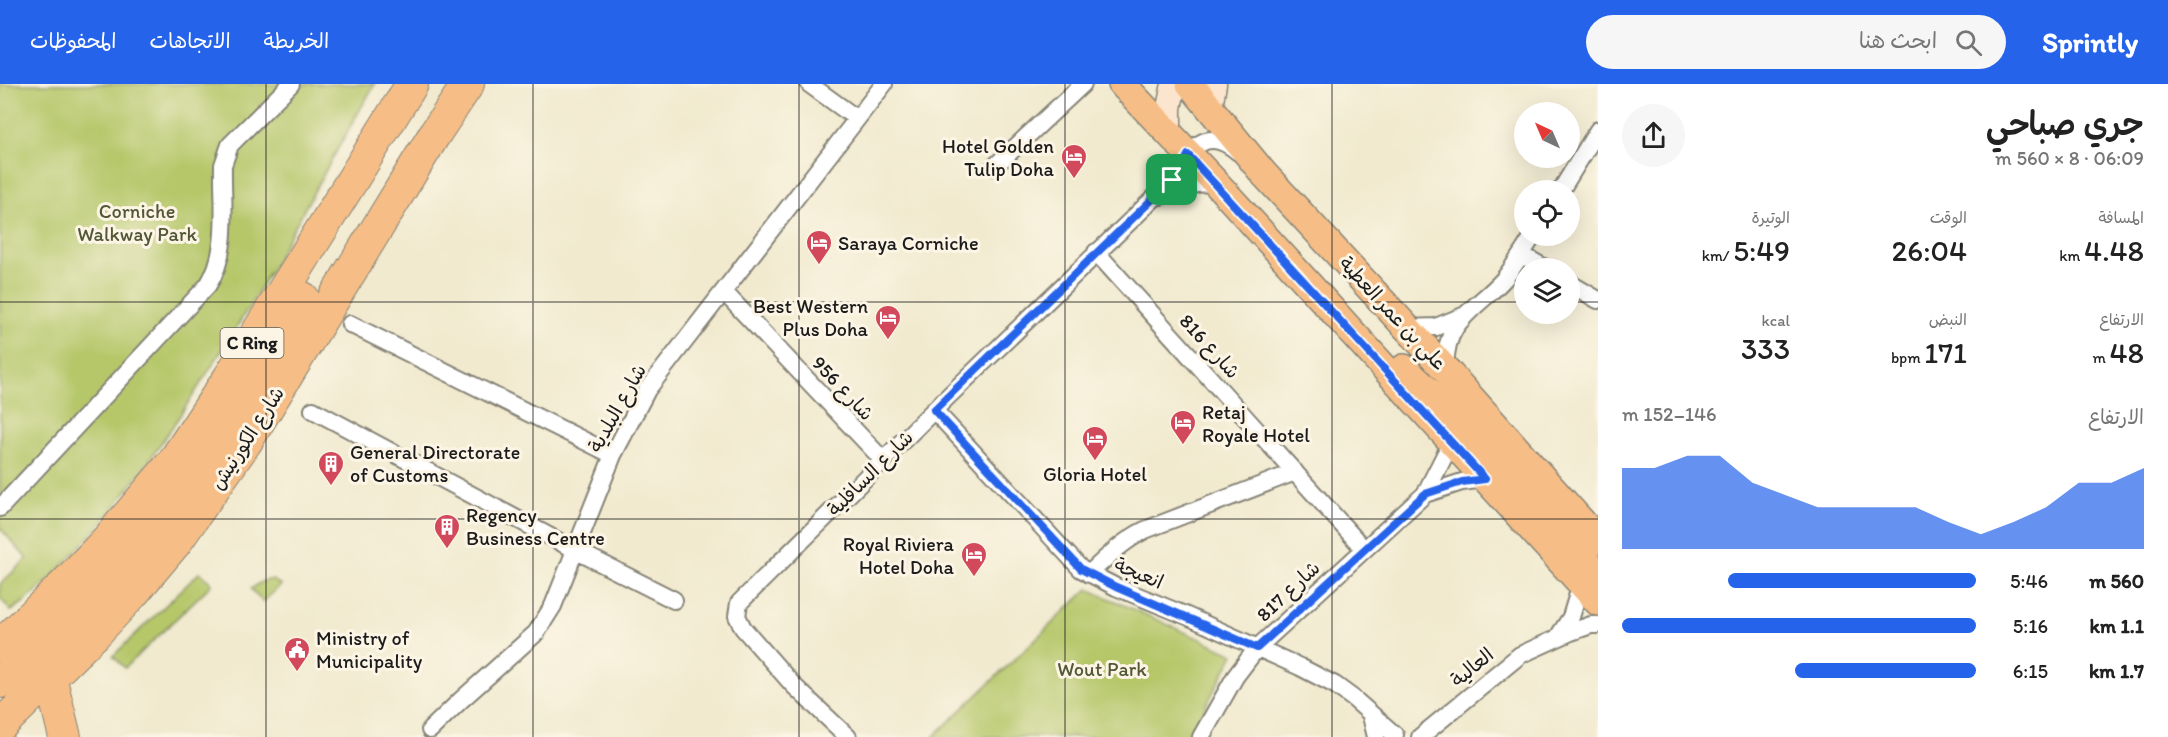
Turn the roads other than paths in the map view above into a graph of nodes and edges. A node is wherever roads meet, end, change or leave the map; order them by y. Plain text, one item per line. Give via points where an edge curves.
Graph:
1 (291, 84) edge
2 (412, 84) edge
3 (458, 84) edge
4 (468, 84) edge
5 (809, 84) edge
6 (884, 84) edge
7 (1083, 84) edge
8 (1122, 84) edge
9 (1174, 84) edge
10 (1190, 84) edge
11 (1212, 96) edge
12 (856, 118) junction
13 (1598, 130) edge
14 (436, 132) junction
15 (1169, 134) junction
16 (1188, 155) junction
17 (994, 167) dead end
18 (1264, 174) junction
19 (1567, 180) edge
20 (1217, 184) junction
21 (345, 192) junction
22 (1152, 200) junction
23 (1527, 246) edge
24 (1096, 252) junction
25 (1522, 255) junction
26 (1527, 258) edge
27 (1580, 289) edge
28 (724, 292) junction
29 (1598, 300) edge
30 (1464, 315) junction
31 (350, 324) dead end
32 (1407, 328) junction
33 (1362, 346) junction
34 (1446, 370) junction
35 (312, 410) dead end
36 (934, 410) junction
37 (1451, 442) junction
38 (613, 455) junction
39 (883, 460) junction
40 (1295, 472) junction
41 (1485, 479) junction
42 (1425, 494) junction
43 (0, 508) edge
44 (1598, 540) edge
45 (1364, 549) junction
46 (575, 550) junction
47 (1089, 574) junction
48 (66, 583) junction
49 (1592, 587) edge
50 (674, 600) dead end
51 (0, 625) edge
52 (1598, 625) edge
53 (1557, 639) junction
54 (0, 646) edge
55 (1257, 648) junction
56 (50, 676) junction
57 (0, 682) edge
58 (1371, 716) junction
59 (0, 726) edge
60 (430, 730) dead end
61 (1396, 736) edge
62 (12, 737) edge
63 (65, 737) edge
64 (848, 737) edge
65 (1201, 737) edge
66 (1376, 737) edge
67 (1420, 737) edge

1 - 43 street via 225,153 222,254 208,285
2 - 21 highway, C Ring
3 - 14 highway
4 - 14 highway, شارع الكورنيش / C Ring
5 - 12 street
6 - 12 street, شارع البلدية
7 - 17 street
8 - 15 main road
9 - 15 street via 1168,108
10 - 11 main road, علي بن عمر العطية
11 - 18 main road, علي بن عمر العطية
12 - 28 street, شارع البلدية
13 - 19 street
14 - 56 highway, شارع الكورنيش / C Ring via 216,487 134,592
15 - 16 main road
16 - 18 street, شارع السافلية via 1203,142 1223,142
16 - 20 main road
16 - 22 street, شارع السافلية via 1181,171
18 - 32 main road, علي بن عمر العطية
20 - 22 street, شارع السافلية via 1192,184
20 - 33 main road
21 - 48 highway, C Ring via 174,460
21 - 57 highway via 326,255 284,332 214,443 133,547
22 - 24 street, شارع السافلية
23 - 25 street
24 - 36 street, شارع السافلية
24 - 40 street, شارع 816
25 - 26 street
25 - 30 street via 1503,280
27 - 29 street
28 - 38 street, شارع البلدية via 647,390
28 - 39 street, شارع 956
30 - 32 street via 1436,327
30 - 34 street via 1448,340
31 - 38 street
32 - 34 main road, علي بن عمر العطية
33 - 37 main road
33 - 49 main road via 1413,375 1474,434
34 - 44 main road, علي بن عمر العطية
35 - 46 street
36 - 39 street, شارع السافلية
36 - 47 street, انعيجة
37 - 41 main road
37 - 42 street, شارع 817
38 - 46 street, شارع البلدية
39 - 64 street, شارع السافلية via 737,609 743,628 793,685
40 - 45 street, شارع 816
40 - 47 street via 1145,530 1126,540
41 - 42 street, شارع 817
41 - 49 main road
42 - 45 street, شارع 817
45 - 55 street, شارع 817
46 - 50 street
46 - 60 street, شارع البلدية via 553,606 536,633
47 - 55 street, انعيجة
48 - 51 highway
48 - 54 highway, C Ring
49 - 53 street
52 - 53 street, العالية
53 - 67 street, العالية via 1509,663
55 - 58 street, انعيجة via 1335,685
55 - 65 street, شارع 817 via 1235,677
56 - 59 highway, شارع الكورنيش / C Ring
56 - 63 highway
58 - 61 street, انعيجة
58 - 66 street
59 - 62 street

